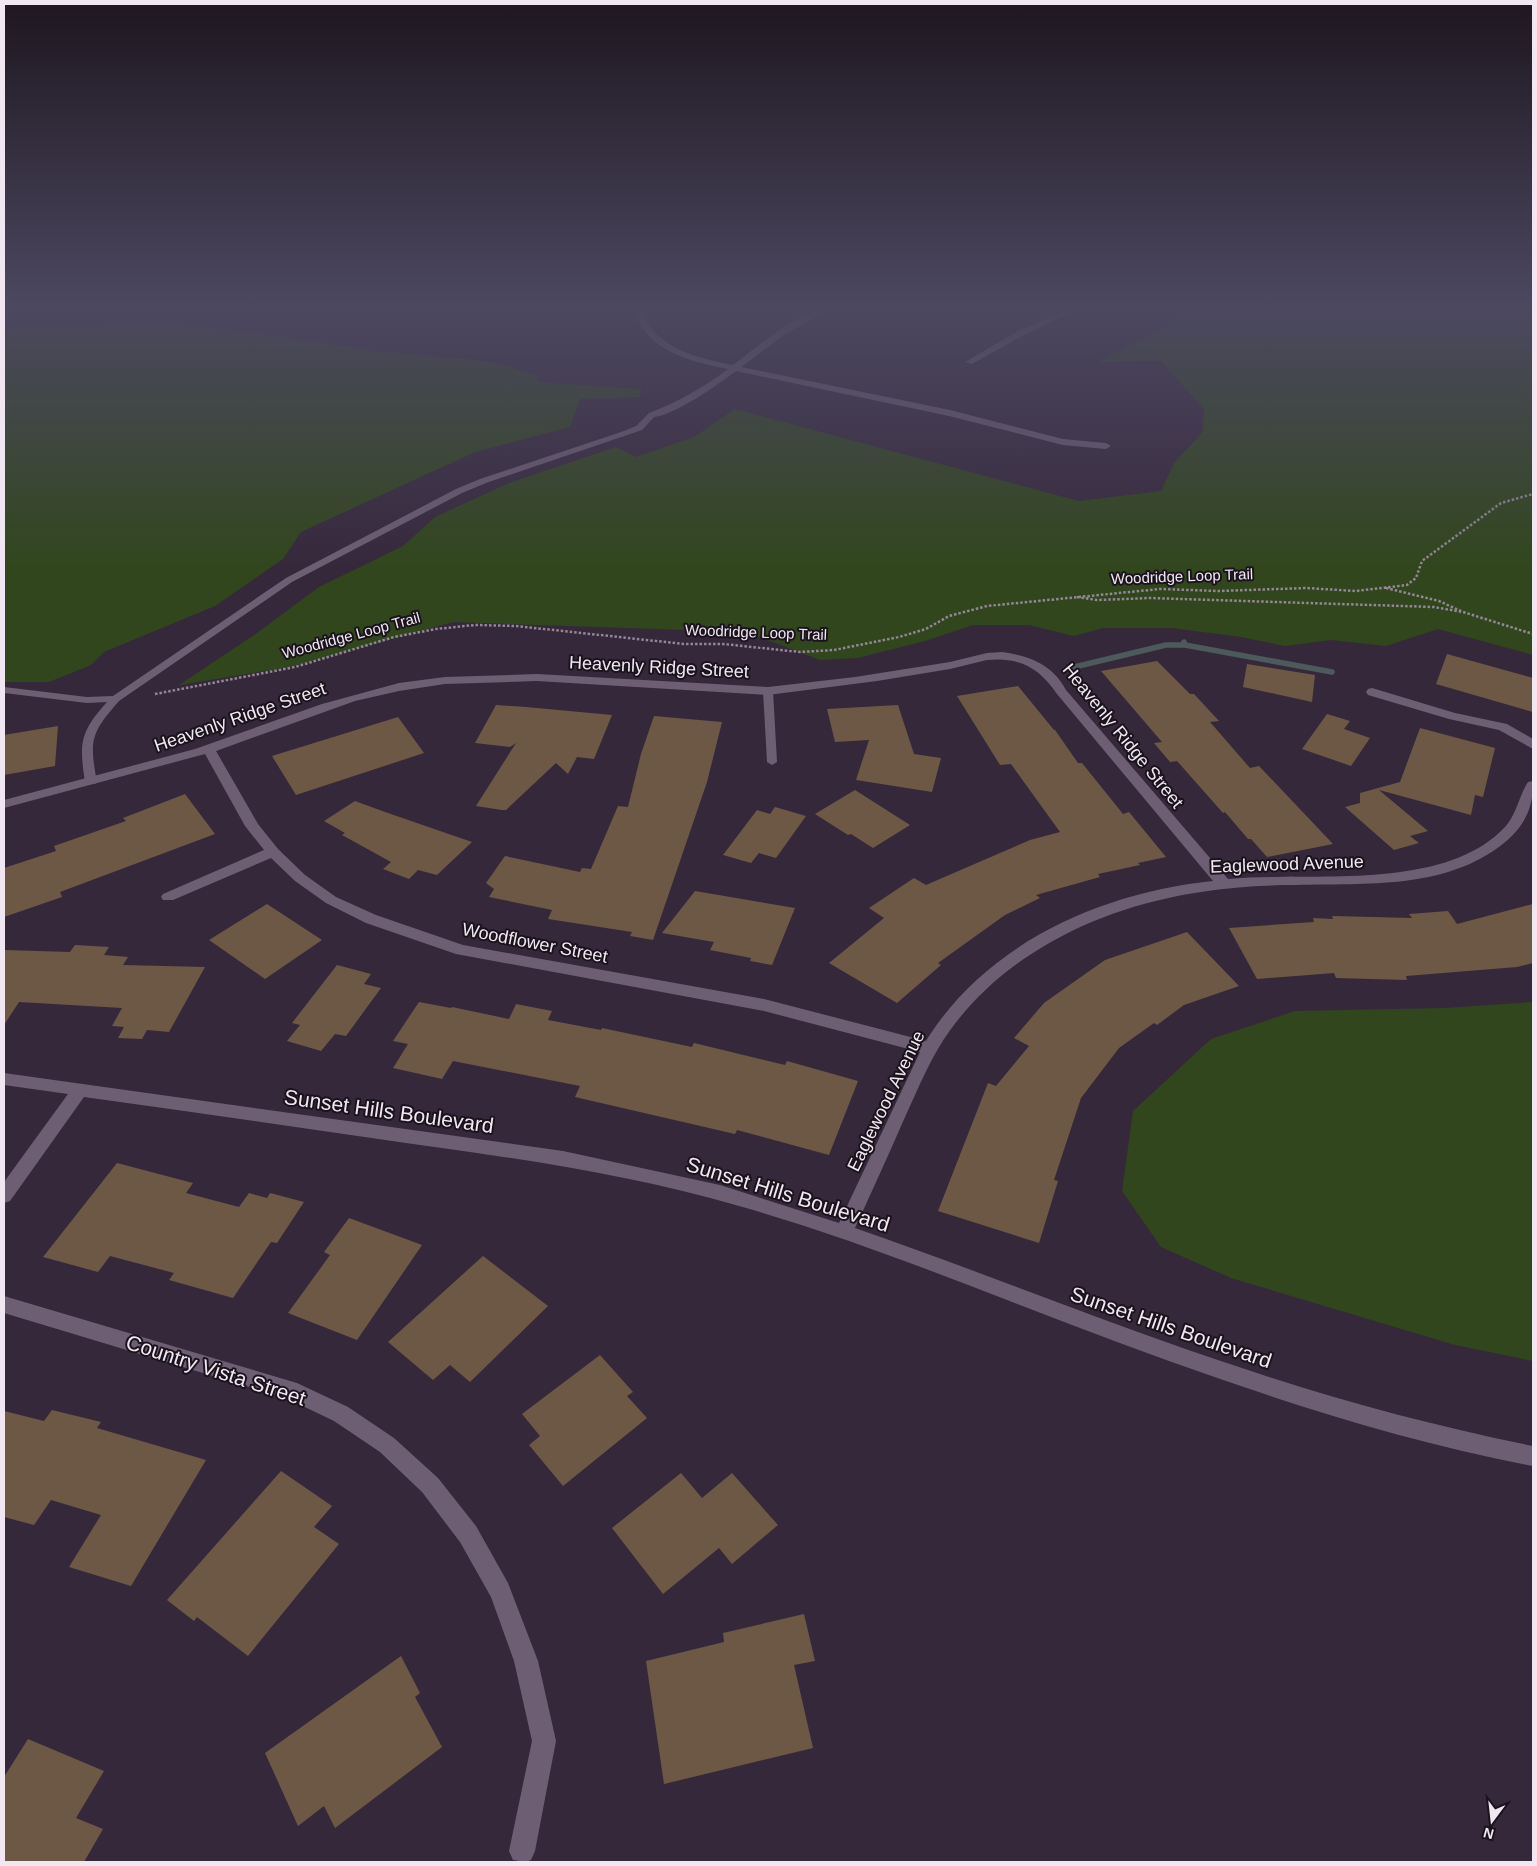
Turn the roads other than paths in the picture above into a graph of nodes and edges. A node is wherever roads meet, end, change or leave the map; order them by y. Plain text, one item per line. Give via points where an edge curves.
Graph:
1 (695, 395) edge
2 (867, 395) edge
3 (652, 415) joint
4 (1106, 446) dead end
5 (4, 690) edge
6 (768, 691) junction
7 (1372, 692) dead end
8 (115, 699) junction
9 (1533, 745) edge
10 (208, 749) junction
11 (772, 762) dead end
12 (91, 782) junction
13 (1533, 785) edge
14 (4, 804) edge
15 (273, 852) junction
16 (1223, 883) junction
17 (168, 898) dead end
18 (930, 1048) junction
19 (4, 1079) edge
20 (80, 1090) junction
21 (4, 1196) edge
22 (844, 1232) junction
23 (4, 1304) edge
24 (1533, 1456) edge
25 (522, 1851) dead end

1 - 3 street
2 - 4 street via 950,412 1063,442
3 - 8 lane via 639,428 627,433 459,491 308,569
5 - 8 lane via 87,700
6 - 10 street, Heavenly Ridge Street via 523,676 443,680 332,704
6 - 11 lane
6 - 16 street, Heavenly Ridge Street via 943,667 985,656 1003,656 1035,664 1056,680 1061,691
7 - 9 street via 1453,716 1486,722 1520,735
8 - 12 lane via 89,734 87,759
10 - 12 street, Heavenly Ridge Street
10 - 15 street, Woodflower Street via 252,826
12 - 14 street, Heavenly Ridge Street
13 - 16 street, Eaglewood Avenue via 1521,814 1507,833 1486,849 1429,872 1394,878
15 - 17 street
15 - 18 street, Woodflower Street via 300,878 331,900 371,919 461,950 764,1004
16 - 18 street, Eaglewood Avenue via 1132,901 1050,934 981,985 953,1015
18 - 22 street, Eaglewood Avenue
19 - 20 street, Sunset Hills Boulevard
20 - 21 street
20 - 22 street, Sunset Hills Boulevard via 563,1158 731,1196
22 - 24 street, Sunset Hills Boulevard via 1200,1364 1348,1411
23 - 25 street, Country Vista Street via 290,1390 342,1414 387,1445 430,1485 468,1534 495,1583 526,1661 544,1740

